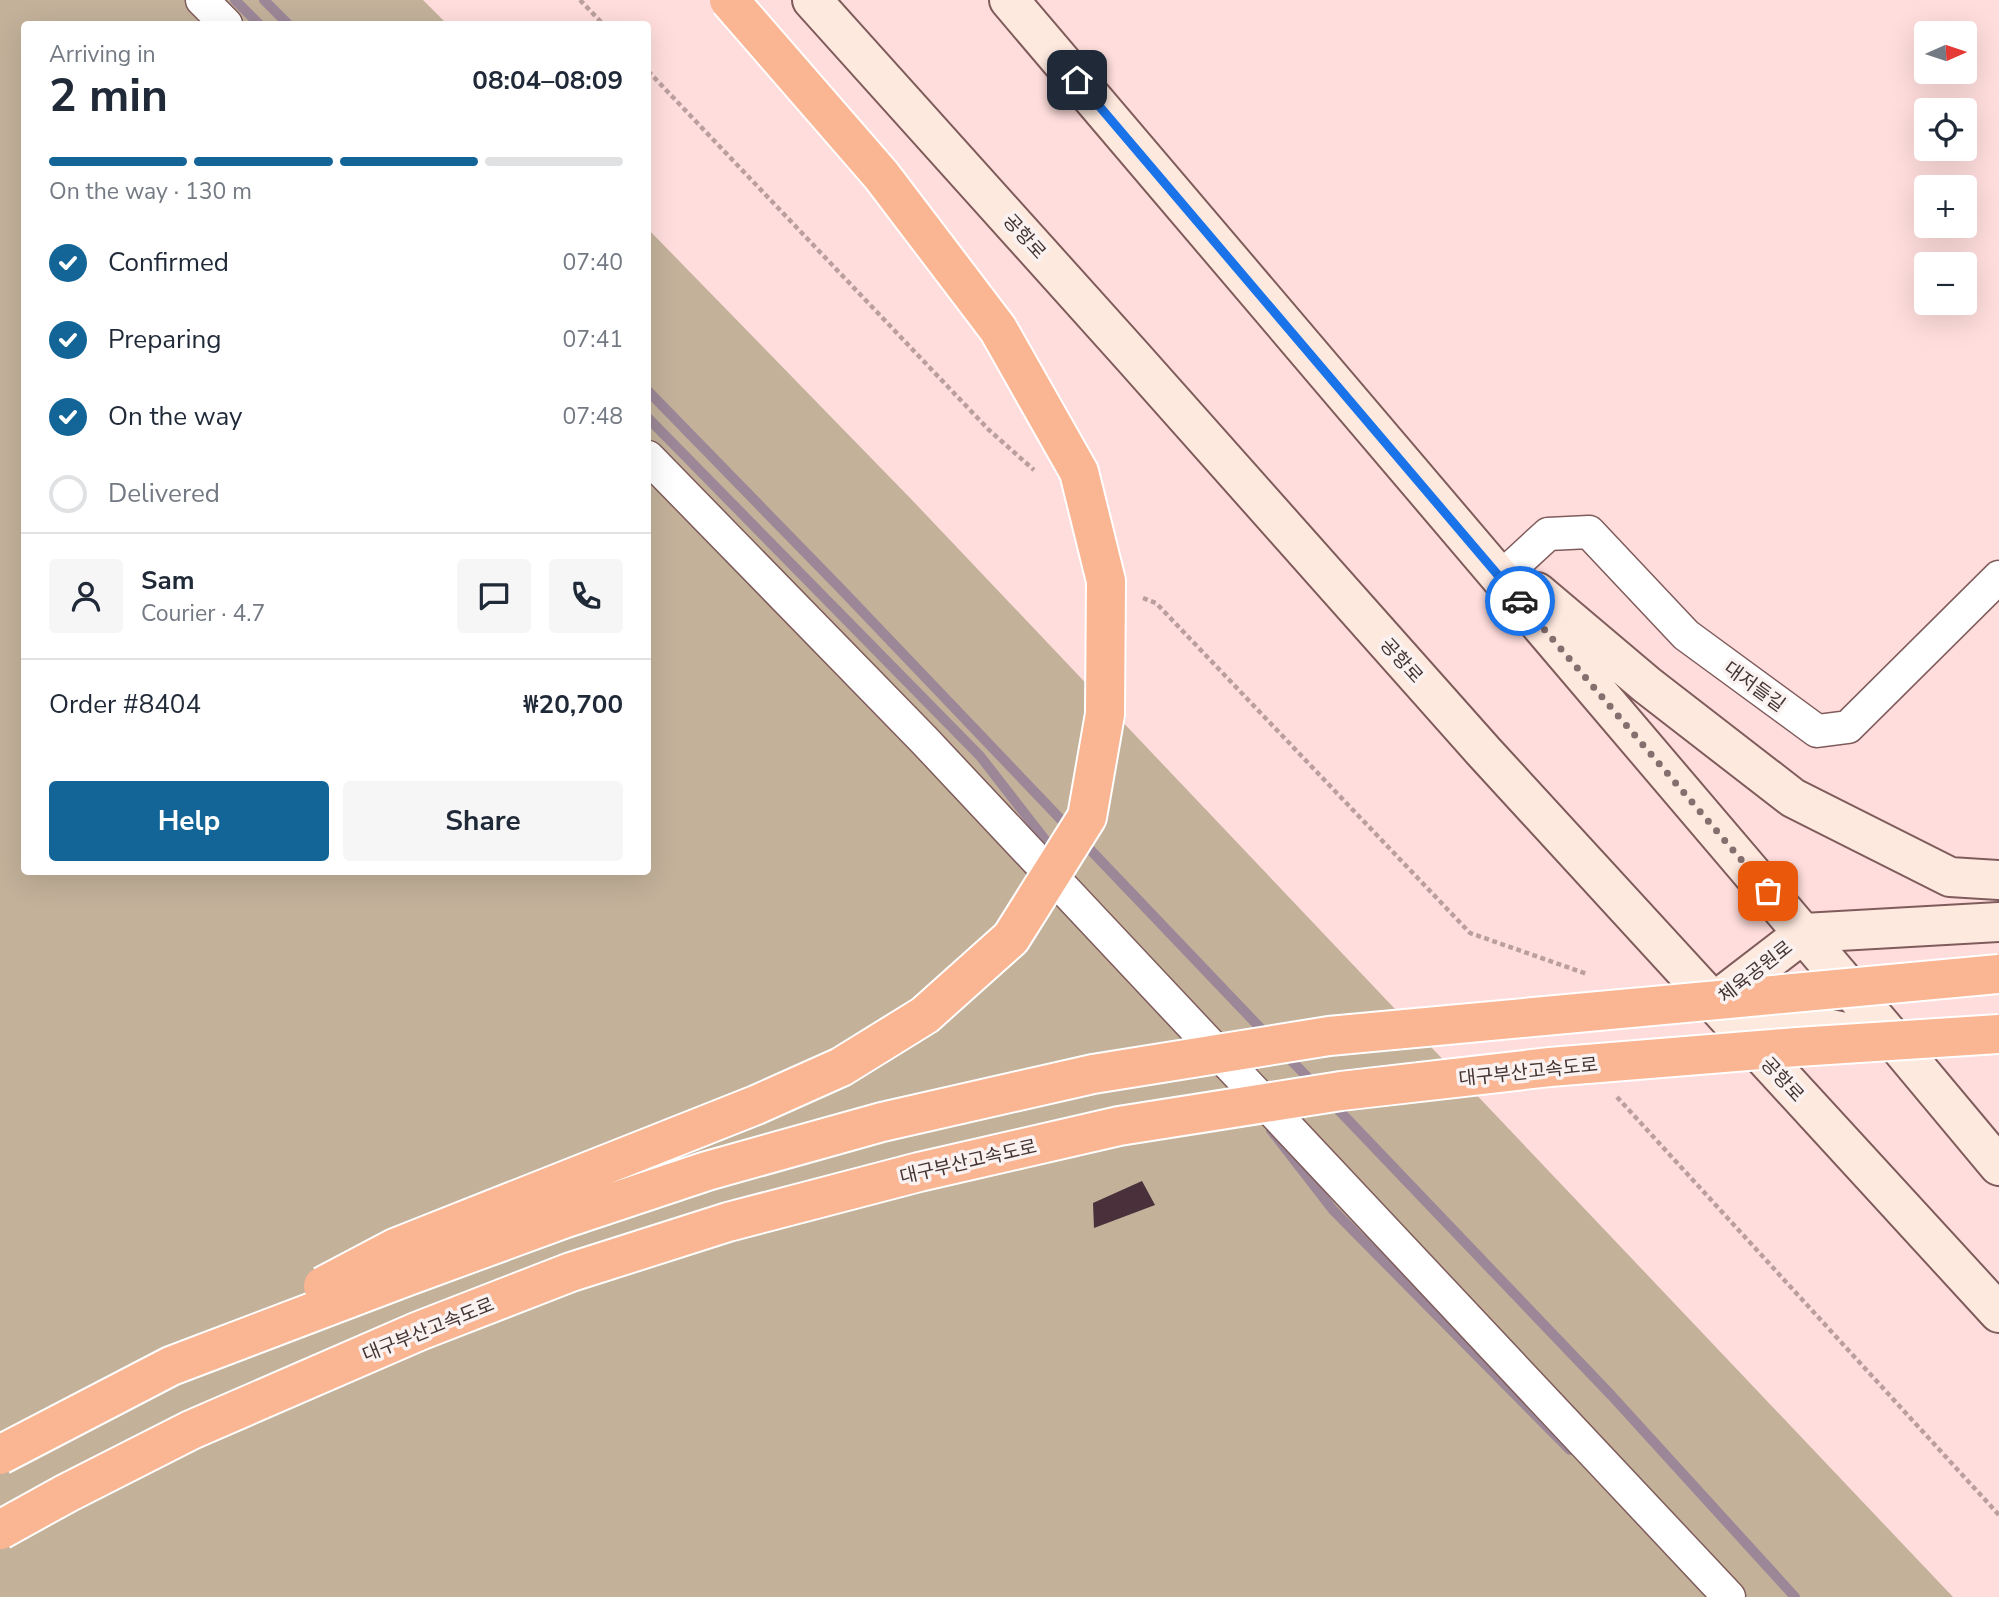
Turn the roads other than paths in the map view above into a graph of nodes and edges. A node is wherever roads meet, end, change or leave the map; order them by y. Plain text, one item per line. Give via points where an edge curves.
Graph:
1 (202, 0) edge
2 (729, 0) edge
3 (812, 0) edge
4 (1009, 0) edge
5 (223, 21) edge
6 (651, 460) edge
7 (1448, 516) junction
8 (1510, 569) junction
9 (1999, 577) edge
10 (1999, 880) edge
11 (1999, 922) edge
12 (1804, 933) junction
13 (1999, 974) edge
14 (1713, 1003) junction
15 (1999, 1035) edge
16 (1898, 1044) junction
17 (1999, 1166) edge
18 (1999, 1313) edge
19 (171, 1366) junction
20 (0, 1455) edge
21 (0, 1530) edge
22 (1729, 1597) edge

1 - 5 street
2 - 19 highway, bridge via 881,175 998,329 1079,472 1106,581 1105,714 1087,817 1011,938 926,1015 841,1066 756,1105 395,1248
3 - 14 main road, 공항로
4 - 7 main road
6 - 22 street via 924,740
7 - 8 main road
7 - 12 main road
8 - 9 street, 대저들길 via 1548,534 1589,532 1686,635 1817,731 1848,727
8 - 10 main road via 1647,685 1793,798 1950,877
11 - 12 main road, 체육공원로
12 - 14 main road, 체육공원로
12 - 16 main road
13 - 19 highway, bridge via 1329,1036 1093,1074 882,1122 707,1171 566,1218
14 - 16 main road, 체육공원로
14 - 18 main road, 공항로
15 - 16 main road, 체육공원로
15 - 21 highway, 대구부산고속도로, bridge via 1550,1067 1341,1091 1119,1126 919,1172 728,1222 571,1272 419,1331 191,1430
16 - 17 main road
19 - 20 highway, bridge

